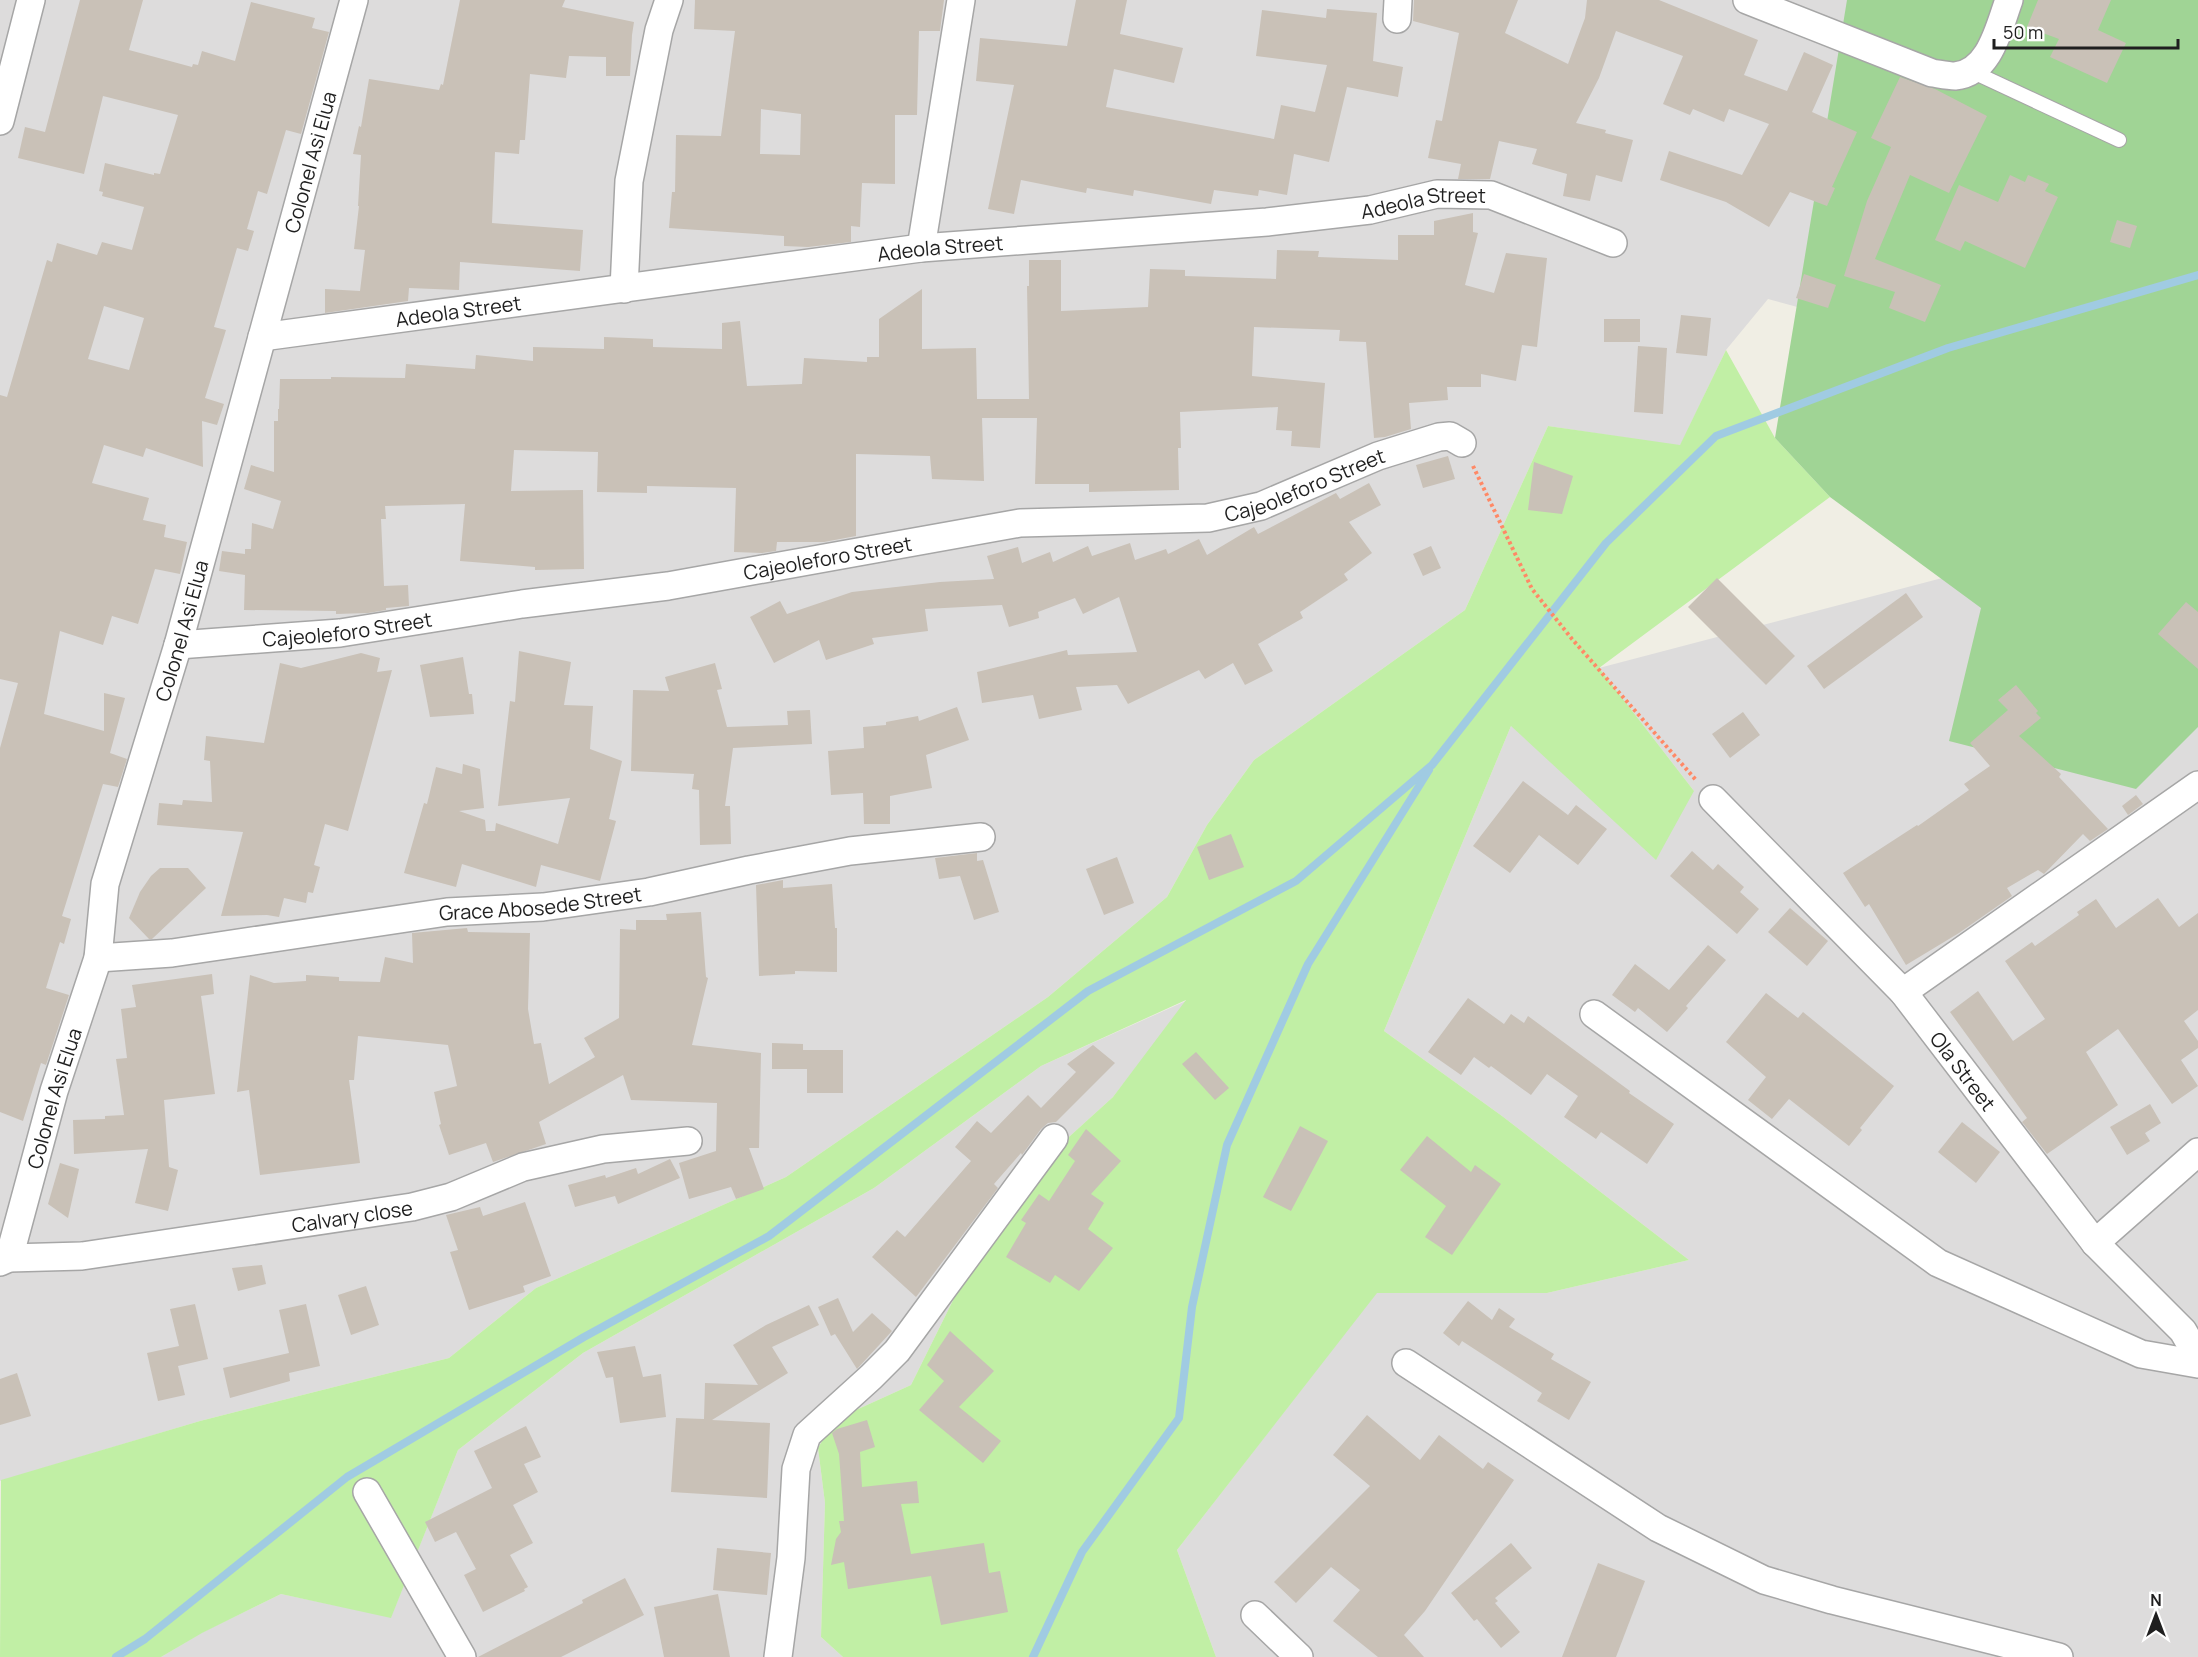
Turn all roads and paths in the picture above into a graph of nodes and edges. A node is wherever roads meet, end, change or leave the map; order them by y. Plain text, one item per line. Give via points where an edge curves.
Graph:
1 (31, 0) edge
2 (354, 0) edge
3 (669, 0) edge
4 (962, 0) edge
5 (1747, 0) edge
6 (2009, 0) edge
7 (1979, 64) junction
8 (0, 121) edge
9 (2119, 140) dead end
10 (1613, 243) dead end
11 (921, 248) junction
12 (624, 289) junction
13 (262, 337) junction
14 (1462, 443) joint
15 (178, 645) junction
16 (2198, 785) edge
17 (1713, 799) joint
18 (981, 837) dead end
19 (98, 958) junction
20 (1903, 992) junction
21 (1594, 1014) dead end
22 (1054, 1138) dead end
23 (688, 1140) dead end
24 (2198, 1152) edge
25 (2095, 1243) junction
26 (4, 1260) edge
27 (2198, 1357) edge
28 (1406, 1363) dead end
29 (2198, 1364) edge
30 (366, 1492) dead end
31 (1255, 1615) dead end
32 (462, 1657) edge
33 (778, 1657) edge
34 (1299, 1657) edge
35 (2059, 1657) edge

1 - 8 street
2 - 13 street, Colonel Asi Elua
3 - 12 street via 659,30 629,181
4 - 11 street
5 - 7 street via 1932,73 1955,76
6 - 7 street
7 - 9 lane
10 - 11 street, Adeola Street via 1491,195 1437,194 1370,210 1267,222
11 - 12 street, Adeola Street
12 - 13 street, Adeola Street
13 - 15 street, Colonel Asi Elua
14 - 15 street, Cajeoleforo Street via 1450,436 1439,437 1378,456 1261,506 1208,518 1020,523 668,586 340,633
14 - 17 path via 1532,589
15 - 19 street, Colonel Asi Elua via 105,884
16 - 20 street
17 - 20 street, Ola Street
18 - 19 street, Grace Abosede Street via 850,851 649,892 543,907 447,912 172,953
19 - 26 street, Colonel Asi Elua
20 - 25 street, Ola Street
21 - 29 street via 1938,1263 2141,1354
22 - 33 street via 897,1351 807,1435 796,1468 791,1558
23 - 26 street, Calvary close via 603,1149 523,1167 451,1197 412,1207 82,1256
24 - 25 street
25 - 27 street, Ola Street via 2183,1331
28 - 35 street via 1658,1528 1764,1580
30 - 32 street
31 - 34 street

